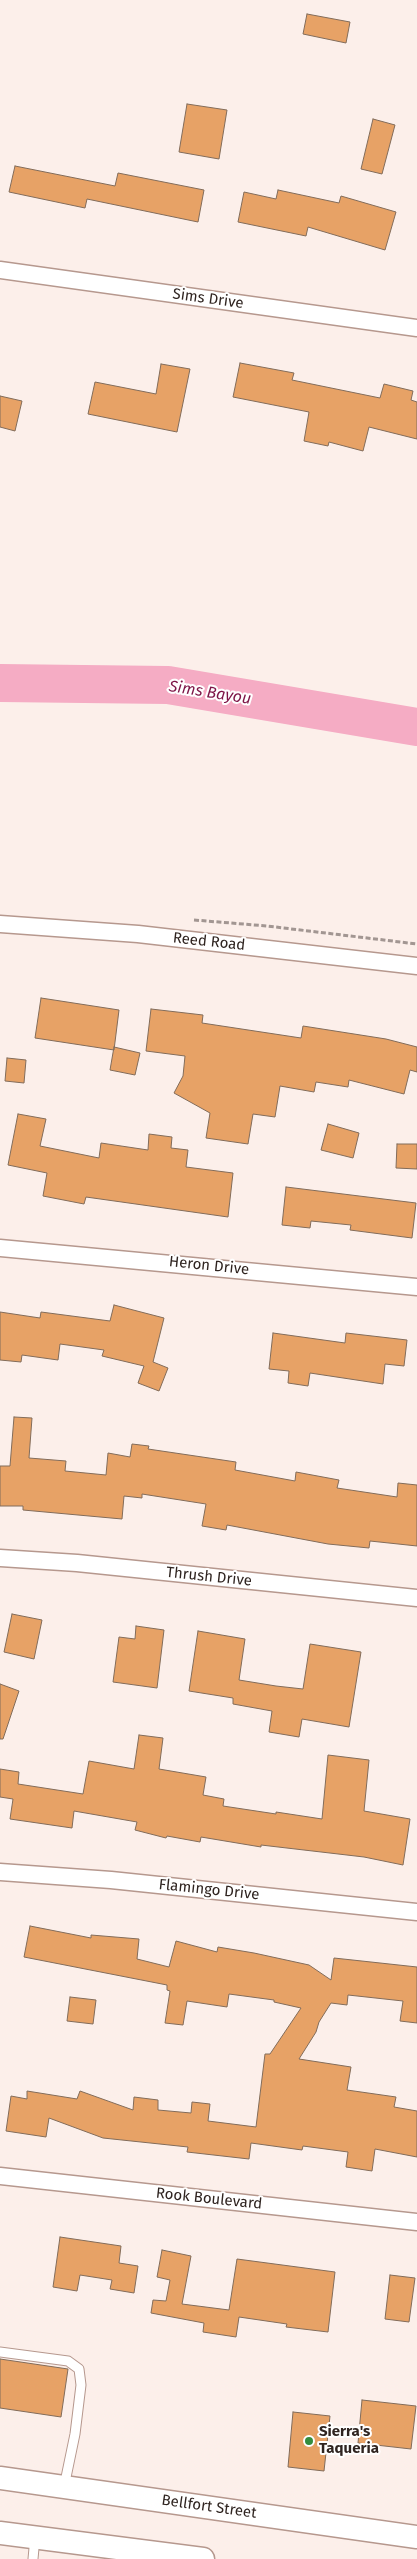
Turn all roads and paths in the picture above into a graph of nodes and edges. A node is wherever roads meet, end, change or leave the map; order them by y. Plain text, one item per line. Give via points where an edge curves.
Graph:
1 (0, 270) edge
2 (417, 328) edge
3 (0, 924) edge
4 (417, 966) edge
5 (0, 1248) edge
6 (417, 1288) edge
7 (0, 1558) edge
8 (417, 1598) edge
9 (0, 1872) edge
10 (417, 1912) edge
11 (0, 2176) edge
12 (417, 2222) edge
13 (0, 2352) edge
14 (0, 2478) edge
15 (64, 2487) junction
16 (0, 2533) edge
17 (417, 2537) edge
18 (34, 2548) edge
19 (203, 2559) edge

1 - 2 street, Sims Drive
3 - 4 street, Reed Road via 138,934
5 - 6 street, Heron Drive
7 - 8 street, Thrush Drive
9 - 10 street, Flamingo Drive via 111,1880
11 - 12 street, Rook Boulevard
13 - 15 lane via 68,2361 79,2369 81,2385 75,2434
14 - 15 main road, Bellfort Street
15 - 17 main road, Bellfort Street
16 - 18 main road
18 - 19 main road

